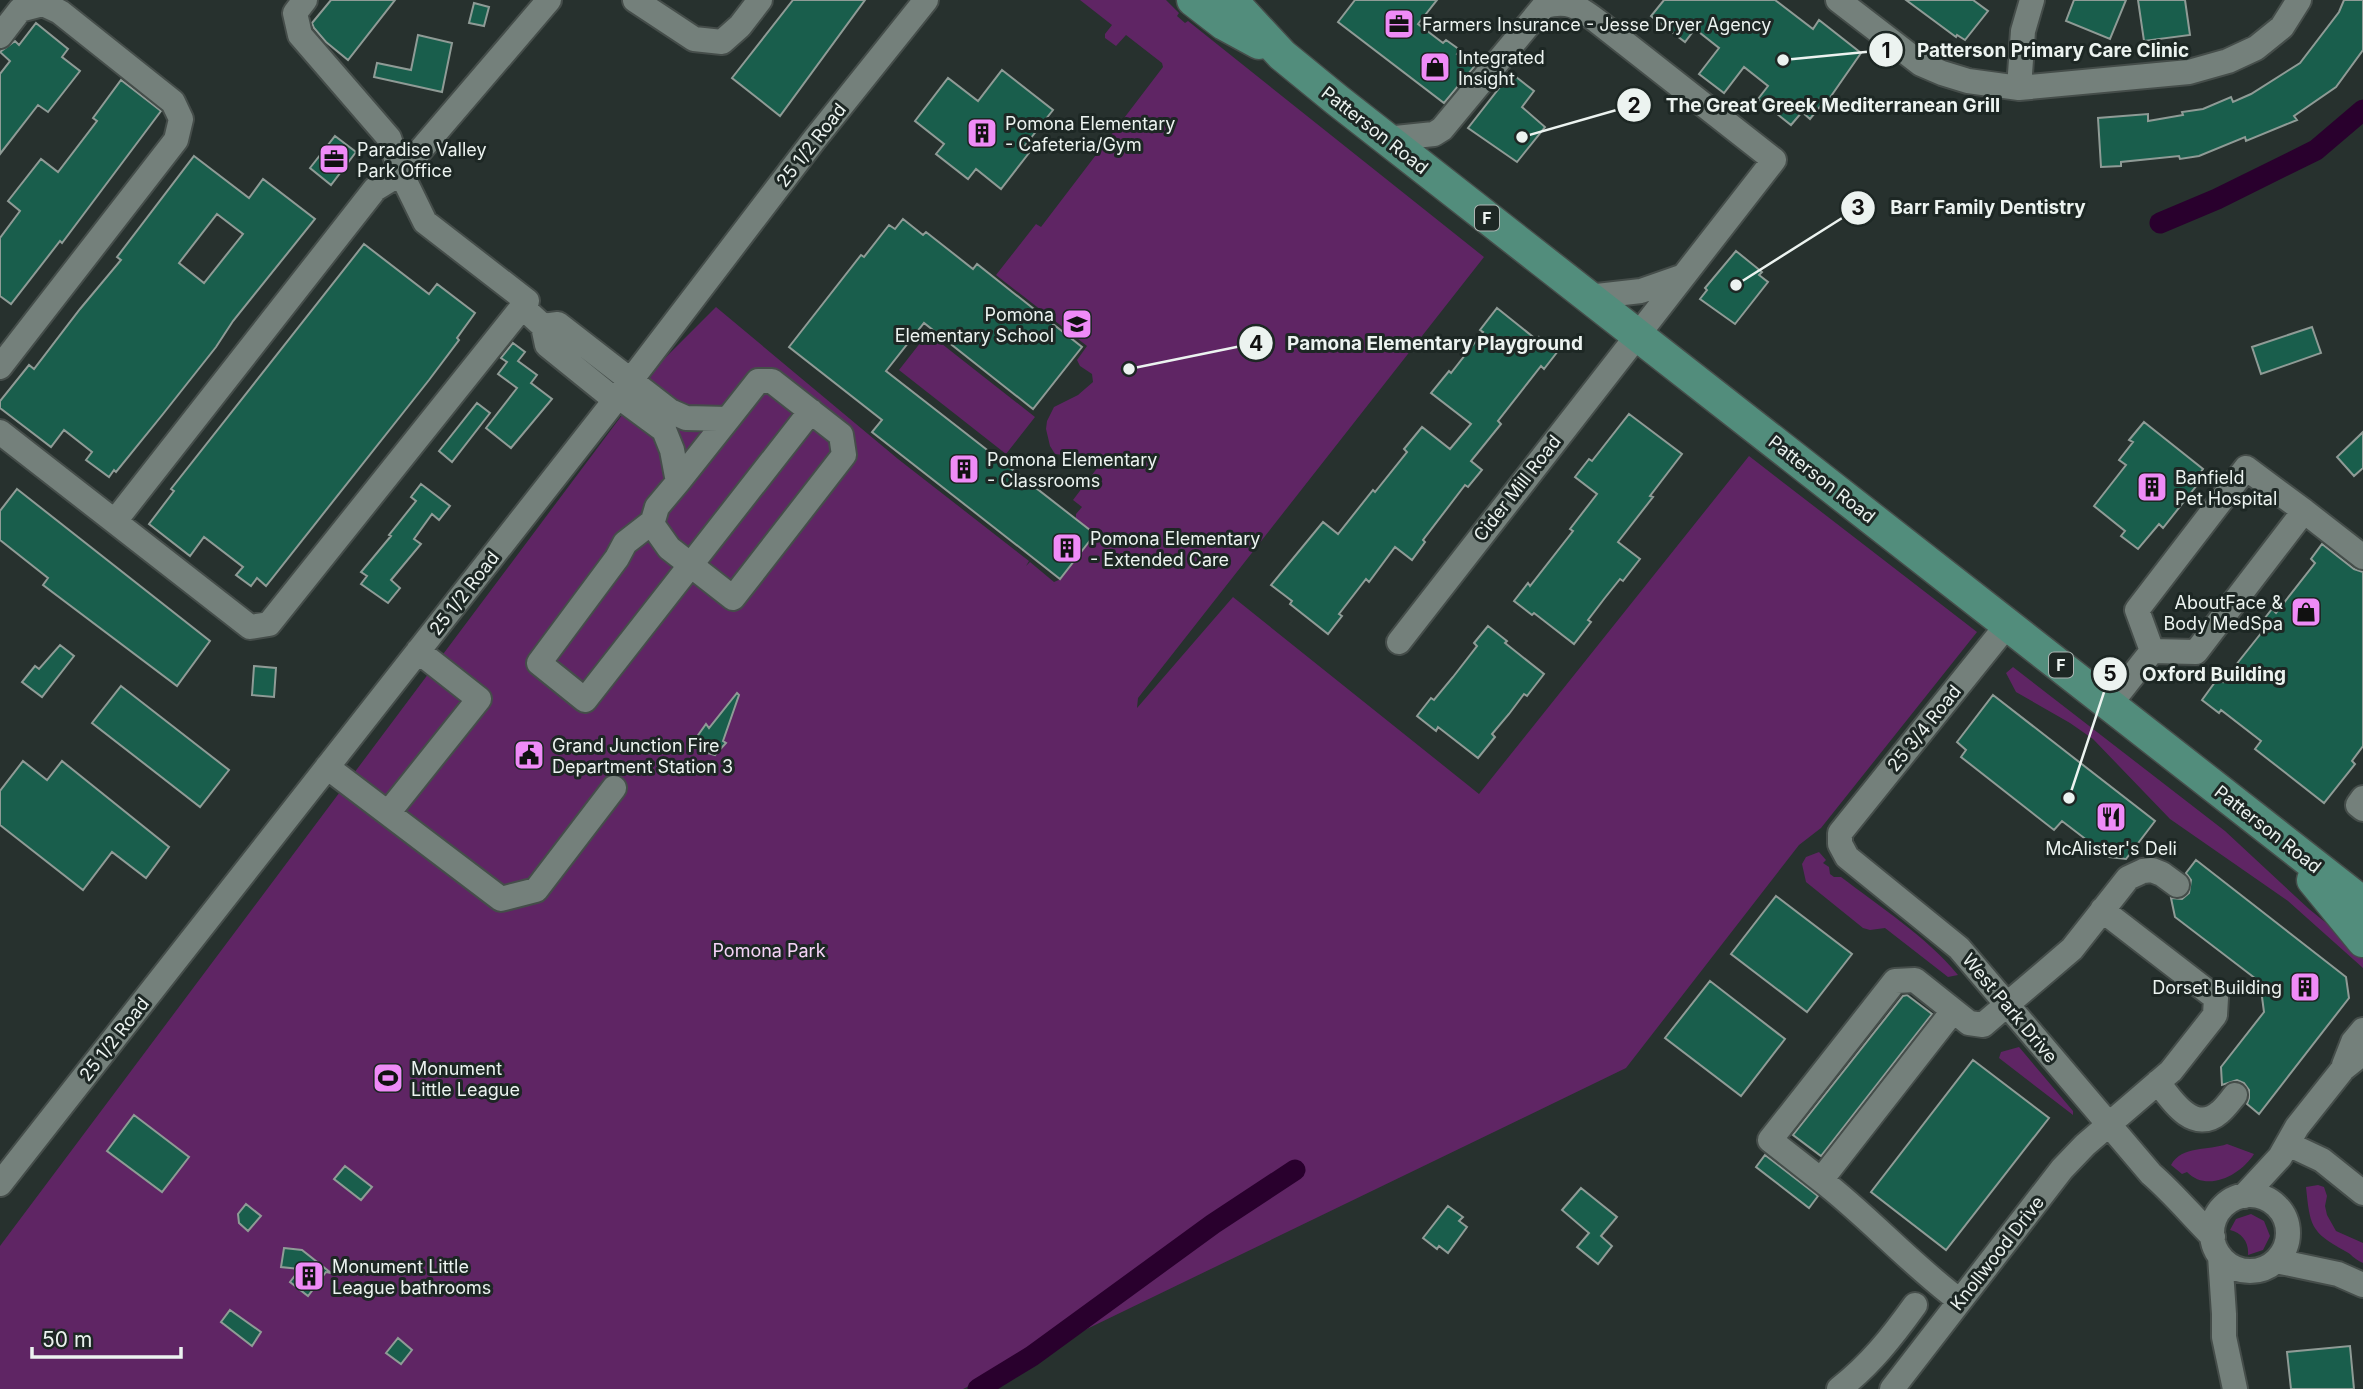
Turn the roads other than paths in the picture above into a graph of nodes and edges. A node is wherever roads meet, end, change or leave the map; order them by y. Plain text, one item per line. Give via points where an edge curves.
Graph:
1 (305, 0) edge
2 (549, 0) edge
3 (635, 0) edge
4 (760, 0) edge
5 (926, 0) edge
6 (1193, 0) edge
7 (1231, 0) edge
8 (1838, 0) edge
9 (2032, 0) edge
10 (2299, 0) edge
11 (1578, 2) edge
12 (0, 36) edge
13 (1282, 55) junction
14 (2019, 88) junction
15 (1386, 139) junction
16 (401, 173) junction
17 (1681, 277) junction
18 (1588, 297) junction
19 (522, 308) junction
20 (1636, 334) junction
21 (0, 367) edge
22 (621, 392) junction
23 (811, 411) junction
24 (728, 419) junction
25 (0, 432) edge
26 (678, 482) junction
27 (2304, 511) junction
28 (114, 521) junction
29 (652, 522) junction
30 (2363, 556) edge
31 (690, 565) junction
32 (2008, 624) junction
33 (1399, 642) dead end
34 (418, 651) junction
35 (2152, 651) junction
36 (2111, 703) junction
37 (327, 767) junction
38 (614, 788) dead end
39 (2363, 798) edge
40 (2363, 809) edge
41 (388, 813) junction
42 (1840, 833) joint
43 (2274, 833) junction
44 (2177, 884) dead end
45 (2363, 903) edge
46 (2102, 910) junction
47 (2363, 941) edge
48 (2007, 1004) junction
49 (1953, 1011) junction
50 (2363, 1030) edge
51 (2363, 1053) edge
52 (2343, 1069) junction
53 (2158, 1082) junction
54 (2235, 1095) dead end
55 (2109, 1124) junction
56 (2286, 1147) junction
57 (1821, 1180) junction
58 (0, 1184) edge
59 (2363, 1193) edge
60 (2175, 1195) junction
61 (2244, 1196) junction
62 (2222, 1208) junction
63 (2282, 1218) junction
64 (2216, 1246) junction
65 (2265, 1266) junction
66 (2338, 1274) junction
67 (2363, 1284) edge
68 (1960, 1301) junction
69 (1915, 1306) dead end
70 (2224, 1314) junction
71 (1848, 1382) edge
72 (1893, 1388) edge
73 (2235, 1389) edge

1 - 16 street via 295,13 300,35 389,138
2 - 16 street
3 - 4 street via 694,39 722,42
5 - 22 street, 25 1/2 Road
6 - 13 main road, Patterson Road / F via 1224,24
7 - 13 main road, Patterson Road / F
8 - 14 street via 1921,64 1968,81
9 - 14 street via 2023,31
10 - 14 street via 2282,27 2256,48 2228,61 2189,72
11 - 15 street via 1556,1 1544,6 1442,129 1434,134
11 - 17 street, Cider Mill Road via 1774,160
12 - 21 street via 20,10 43,4 60,12 173,102 181,119 176,140
13 - 15 main road, Patterson Road / F
15 - 18 main road, Patterson Road / F
16 - 19 street via 425,222 527,301
16 - 28 street via 375,189
17 - 18 street via 1641,290
17 - 20 street, Cider Mill Road
18 - 20 main road, Patterson Road / F
19 - 22 street via 542,326 547,345
19 - 28 street via 269,624 250,627
20 - 32 main road, Patterson Road / F
20 - 33 street, Cider Mill Road
22 - 24 street via 686,418
22 - 26 street via 664,430
22 - 34 street, 25 1/2 Road
23 - 24 street via 772,381 758,381
23 - 31 street
23 - 31 street via 841,435 844,454 733,598
24 - 26 street
25 - 28 street
26 - 29 street via 657,507
27 - 30 street
27 - 35 street via 2196,652
27 - 35 street via 2246,468 2137,610
29 - 31 street via 669,548
29 - 31 street via 625,542 539,663 584,699
32 - 36 main road, Patterson Road / F
32 - 42 street, 25 3/4 Road
34 - 37 street, 25 1/2 Road
34 - 41 street via 479,698
35 - 36 street
36 - 43 main road, Patterson Road / F
37 - 41 street
37 - 58 street, 25 1/2 Road
38 - 41 street via 536,890 501,900
39 - 40 street via 2357,805
42 - 48 street, West Park Drive via 1847,857 1959,948
43 - 45 main road, Patterson Road / F
43 - 47 main road
44 - 46 street via 2152,870 2143,871 2128,878
46 - 48 street via 2065,955
46 - 53 street, Knollwood Drive via 2216,998 2215,1015
48 - 49 street via 1983,1025 1969,1023
48 - 55 street, West Park Drive
49 - 57 street
49 - 57 street via 1915,980 1895,981 1770,1140
50 - 52 street
51 - 52 street
52 - 56 street
53 - 54 street via 2182,1112 2197,1119 2220,1113
53 - 55 street, Knollwood Drive
55 - 60 street, West Park Drive
55 - 68 street, Knollwood Drive via 2062,1169
56 - 59 street via 2322,1160
56 - 61 street
56 - 63 street
57 - 68 street
60 - 62 street, West Park Drive
60 - 64 street, West Park Drive
61 - 62 street
61 - 63 street via 2268,1200
62 - 64 street via 2216,1218
63 - 65 street via 2287,1240 2283,1252
63 - 66 street
64 - 65 street via 2229,1264 2241,1270
64 - 70 street
65 - 66 street
65 - 70 street
66 - 67 street
68 - 72 street, Knollwood Drive
69 - 71 street via 1881,1351
70 - 73 street
71 - 72 street via 1880,1377

